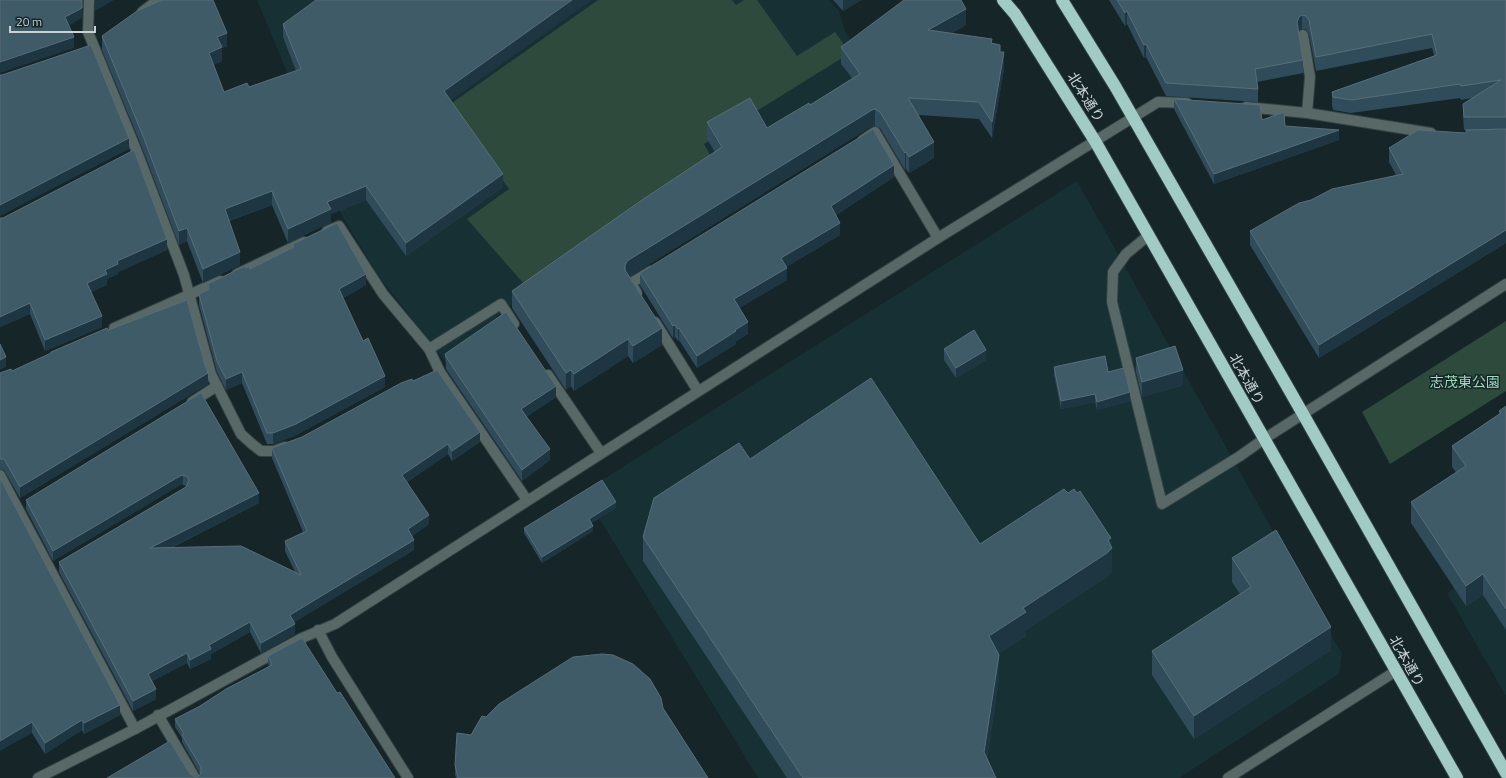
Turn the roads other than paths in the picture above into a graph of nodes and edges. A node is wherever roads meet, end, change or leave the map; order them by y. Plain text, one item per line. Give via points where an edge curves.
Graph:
1 (89, 0) edge
2 (158, 0) edge
3 (1003, 0) edge
4 (1062, 0) edge
5 (136, 17) edge
6 (1303, 35) dead end
7 (1194, 103) edge
8 (1238, 106) edge
9 (1307, 113) junction
10 (1133, 118) junction
11 (1438, 134) edge
12 (1095, 141) junction
13 (855, 145) edge
14 (1149, 235) junction
15 (938, 238) junction
16 (658, 266) edge
17 (1506, 284) edge
18 (190, 296) junction
19 (643, 302) edge
20 (651, 315) edge
21 (102, 333) edge
22 (520, 333) edge
23 (429, 349) junction
24 (542, 365) edge
25 (440, 372) junction
26 (427, 376) edge
27 (217, 386) junction
28 (698, 392) junction
29 (184, 406) edge
30 (1303, 414) junction
31 (1264, 439) junction
32 (292, 444) edge
33 (601, 453) junction
34 (0, 475) edge
35 (527, 500) junction
36 (318, 630) junction
37 (1396, 671) junction
38 (158, 715) junction
39 (135, 729) junction
40 (1506, 773) edge
41 (38, 778) edge
42 (195, 778) edge
43 (408, 778) edge
44 (1228, 778) edge
45 (1457, 778) edge

1 - 18 street via 88,32 184,274
2 - 5 street
3 - 12 highway, 北本通り via 1015,14
4 - 10 highway, 北本通り
6 - 9 street via 1310,77
7 - 10 street via 1158,102
8 - 9 street
9 - 11 street
10 - 12 street
10 - 30 highway, 北本通り
12 - 14 highway, 北本通り
12 - 15 street
13 - 15 street via 875,132
14 - 31 highway, 北本通り
14 - 31 street via 1126,254 1113,272 1112,302 1162,504
15 - 28 street
16 - 19 street via 631,283
17 - 30 street
18 - 21 street
18 - 23 street via 339,226 383,294
18 - 27 street via 211,374
20 - 28 street
22 - 23 street via 501,304
23 - 25 street
24 - 33 street
25 - 26 street
25 - 35 street
27 - 29 street
27 - 32 street via 242,434 261,451 274,451
28 - 33 street
30 - 31 street
30 - 40 highway, 北本通り
31 - 37 highway, 北本通り
33 - 35 street
34 - 39 street via 20,505
35 - 36 street via 334,624
36 - 38 street
36 - 43 street via 332,657
37 - 44 street
37 - 45 highway, 北本通り
38 - 39 street
38 - 42 street
39 - 41 street

